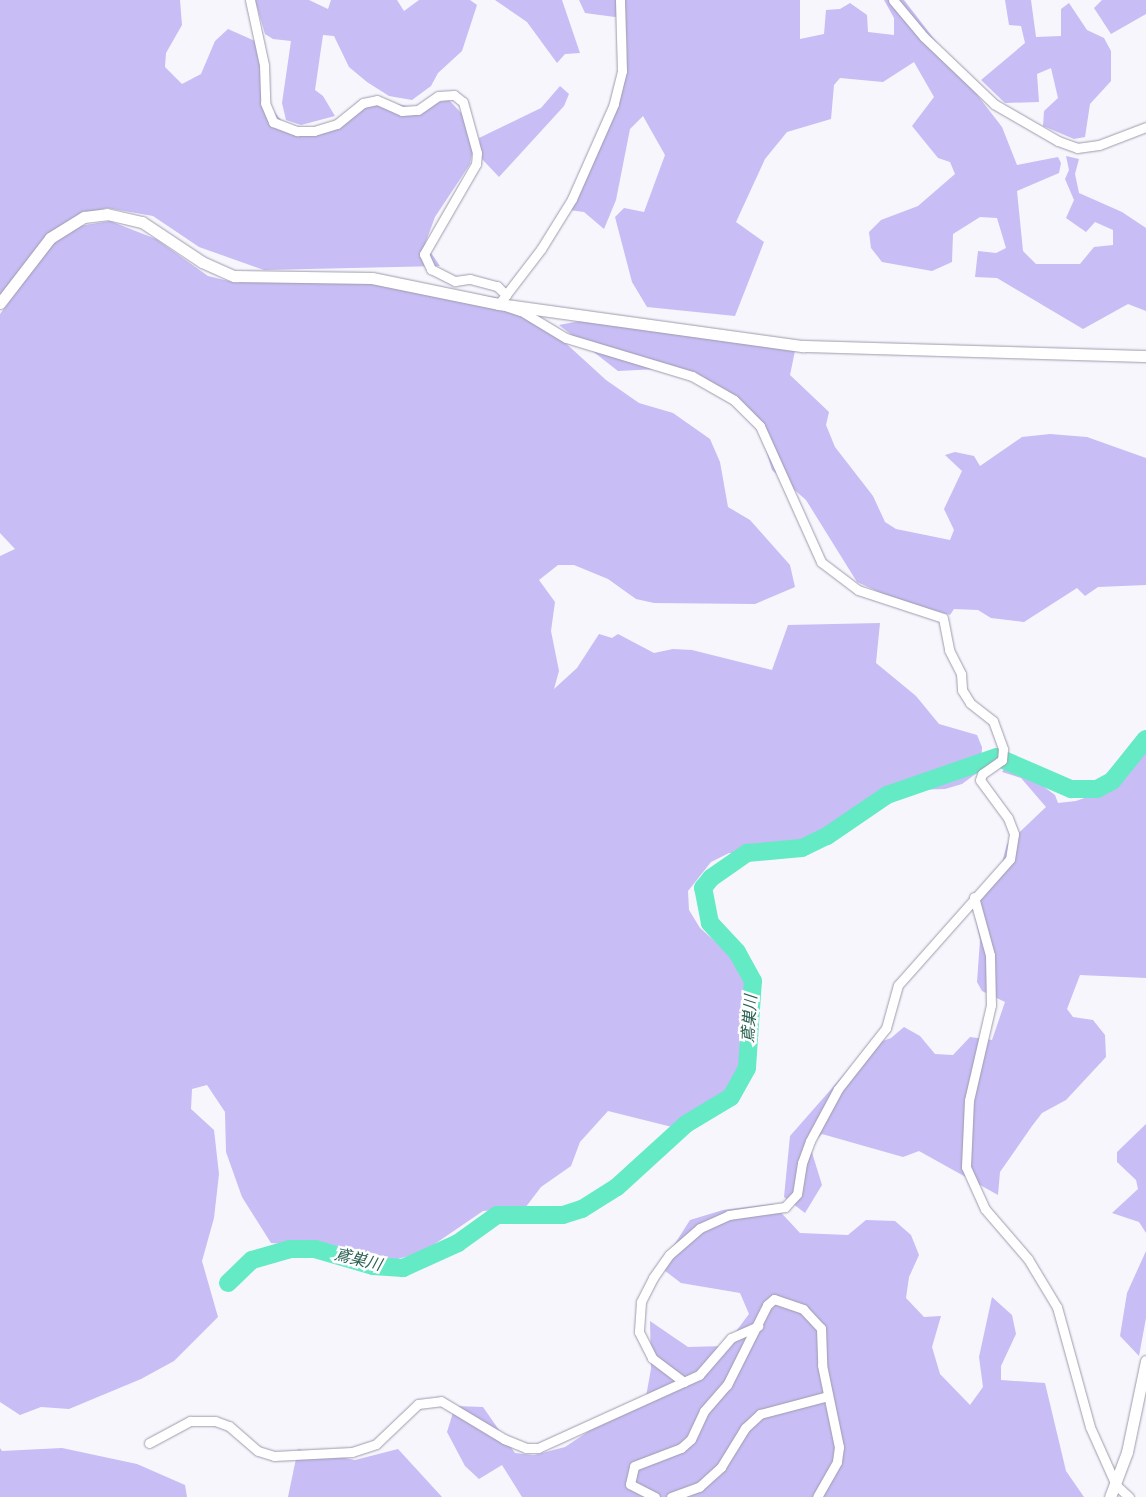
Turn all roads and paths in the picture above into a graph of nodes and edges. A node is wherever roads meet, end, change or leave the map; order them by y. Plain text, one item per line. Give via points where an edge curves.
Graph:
1 (250, 0) edge
2 (620, 0) edge
3 (893, 0) edge
4 (1146, 128) edge
5 (503, 299) junction
6 (0, 303) edge
7 (1146, 356) edge
8 (974, 897) junction
9 (758, 1326) junction
10 (1146, 1361) edge
11 (684, 1382) junction
12 (828, 1396) junction
13 (149, 1443) dead end
14 (1116, 1484) junction
15 (655, 1497) edge
16 (671, 1497) edge
17 (817, 1497) edge
18 (1110, 1497) edge
19 (1129, 1497) edge

1 - 5 street via 264,65 265,103 273,122 297,131 314,131 337,124 363,103 377,100 402,111 418,110 438,96 454,95 463,102 477,153 476,164 424,254 431,269 455,281 470,280 496,286
2 - 5 street via 622,71 614,104 572,199
3 - 4 street via 924,37 994,104 1058,141 1077,148 1099,145
5 - 6 street via 372,278 234,276 202,262 142,222 107,214 84,217 50,238
5 - 7 street via 803,346
5 - 8 street via 566,338 692,376 734,400 771,443 802,526 821,562 858,590 943,618 949,650 961,674 962,690 970,703 992,721 1003,748 1002,760 982,774 980,780 1008,818 1014,834 1010,859
8 - 11 street via 898,985 886,1028 838,1089 810,1141 802,1163 797,1194 780,1209 729,1215 700,1228 669,1254 652,1278 641,1302 640,1332 652,1358
8 - 14 street via 990,955 991,1005 969,1100 966,1167 986,1209 1028,1259 1057,1307 1072,1350 1081,1405
9 - 11 street via 736,1334 699,1375
9 - 12 street via 767,1305 774,1299 804,1310 820,1322
9 - 15 street via 727,1385 704,1411 691,1440 681,1448 634,1466 630,1484
10 - 14 street via 1127,1452
11 - 13 street via 538,1448 526,1448 504,1439 441,1401 418,1404 376,1444 352,1452 274,1456 258,1451 229,1426 215,1420 190,1421
12 - 16 street via 760,1414 745,1428 721,1467 699,1487
12 - 17 street via 839,1447 834,1469
14 - 18 street
14 - 19 street

